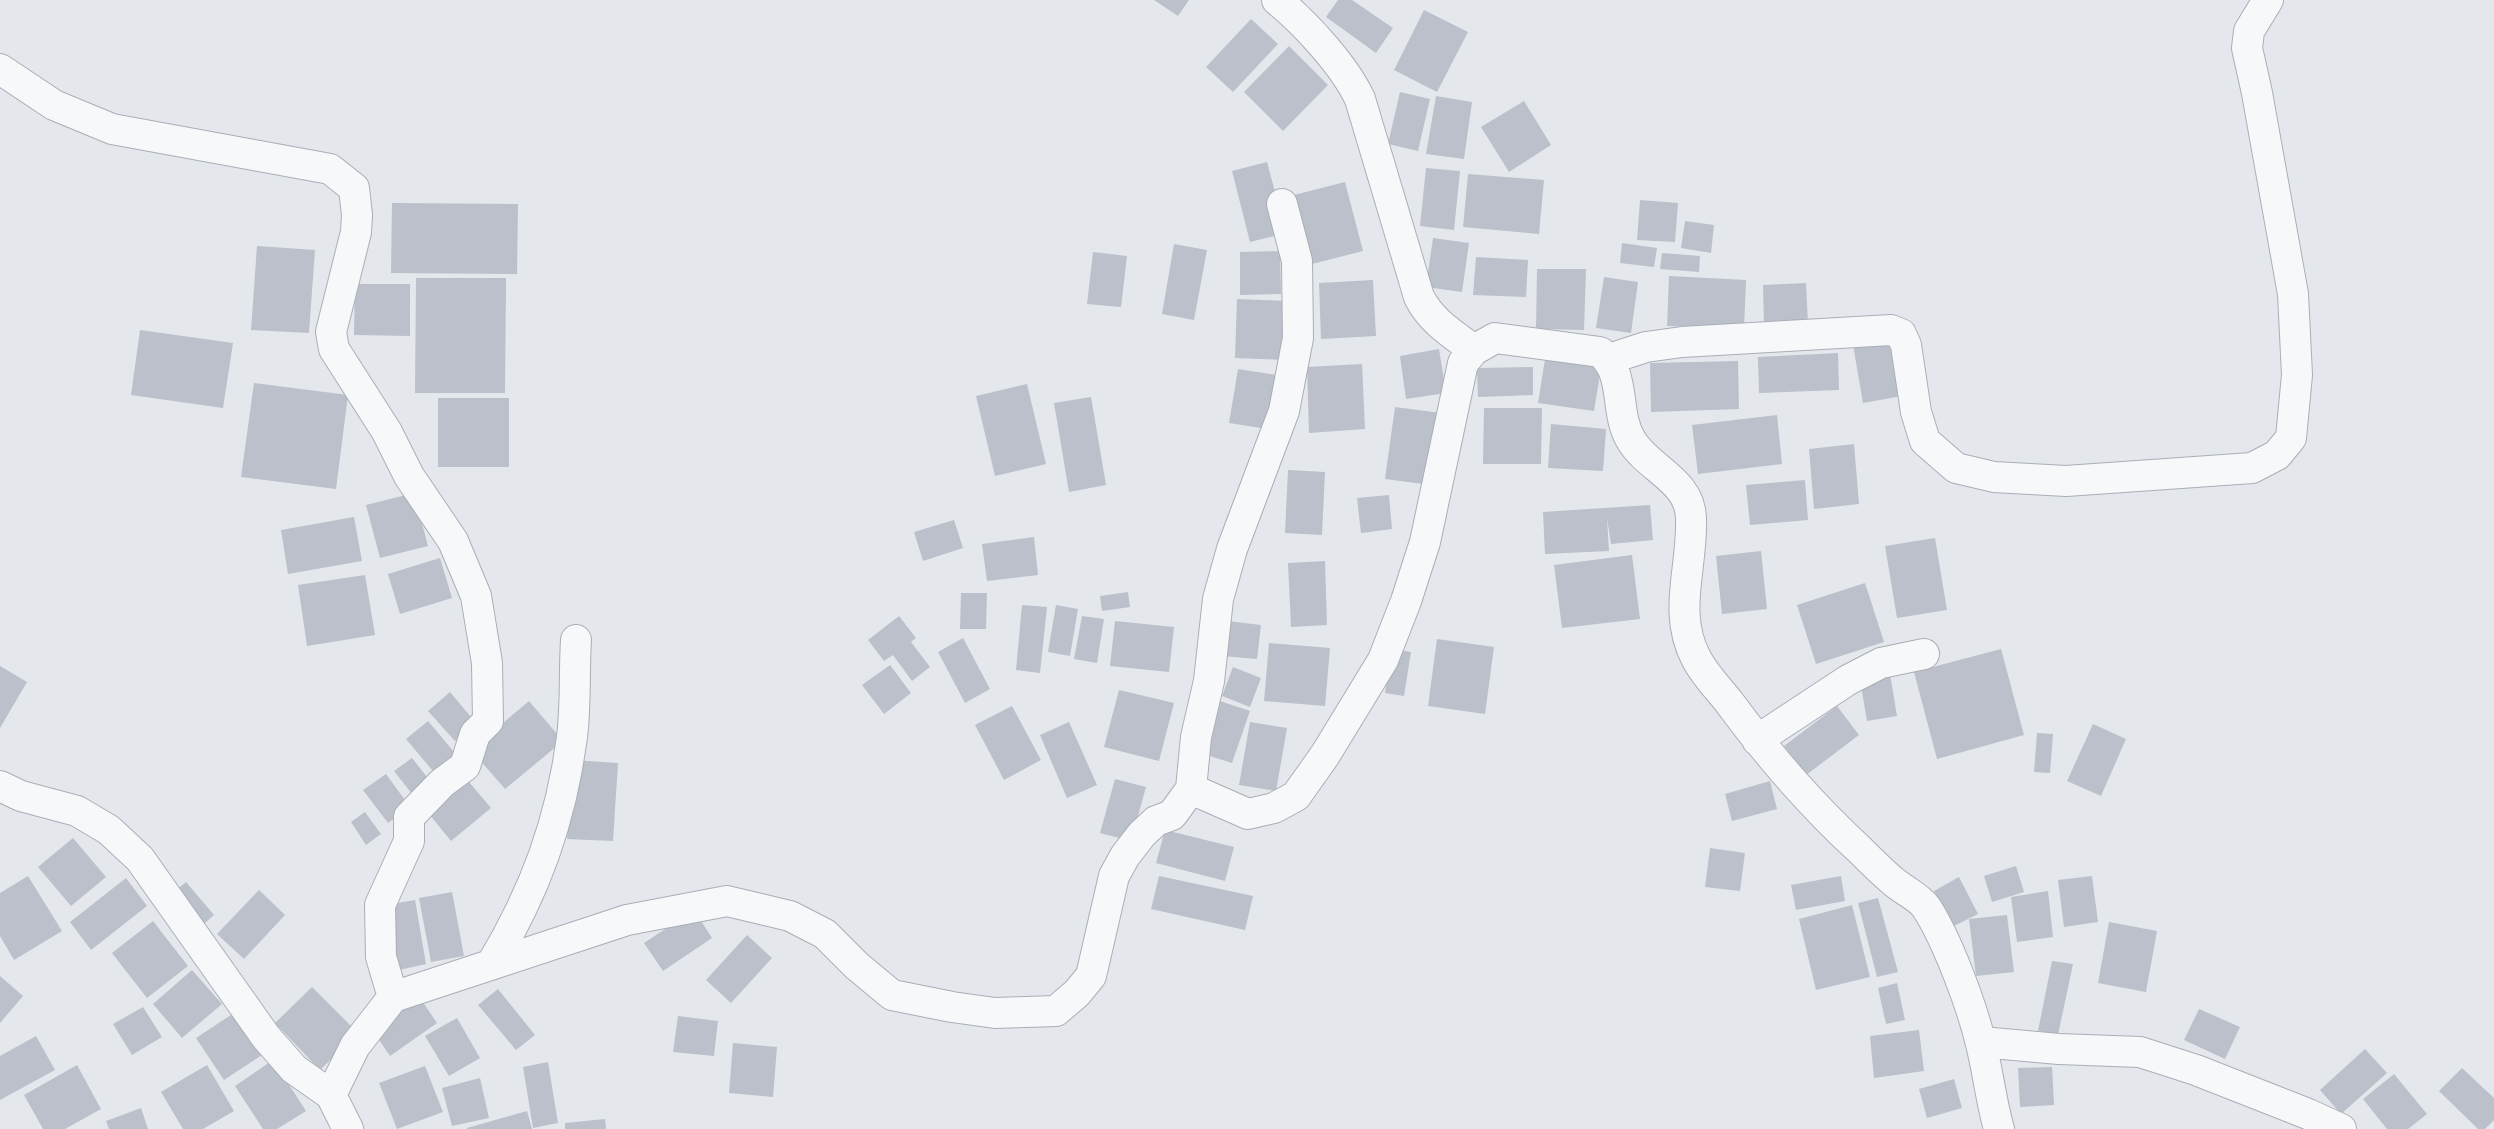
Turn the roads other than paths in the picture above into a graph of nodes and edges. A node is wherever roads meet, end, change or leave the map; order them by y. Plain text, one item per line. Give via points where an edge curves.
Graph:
1 (1277, 0) edge
2 (2268, 0) edge
3 (0, 69) edge
4 (1282, 204) dead end
5 (1474, 350) junction
6 (1609, 359) junction
7 (576, 640) dead end
8 (1924, 654) dead end
9 (1757, 740) junction
10 (0, 786) edge
11 (1191, 789) junction
12 (492, 965) junction
13 (393, 997) junction
14 (1981, 1042) junction
15 (331, 1095) junction
16 (348, 1129) edge
17 (2000, 1129) edge
18 (2341, 1129) edge

1 - 5 street via 1351,81 1360,99 1419,297 1426,311
2 - 6 street via 2249,31 2247,48 2293,294 2297,375 2292,428 2291,438 2277,455 2252,468 2066,481 1994,477 1956,468 1925,441 1916,412 1906,345 1901,334 1891,330 1682,342 1646,347
3 - 13 street via 54,105 112,129 330,169 354,188 356,232 331,332 334,349 387,432 409,476 453,541 476,596 487,663 488,721 474,734 465,766 442,783 410,817 409,841 380,905 381,957
4 - 11 street via 1298,261 1299,338 1284,411 1232,549 1218,599
5 - 6 street via 1495,338 1600,352
5 - 11 street via 1464,363 1425,543 1406,602 1383,660 1324,756 1296,796 1274,808 1248,814
6 - 9 street via 1614,366 1624,426 1632,442 1686,496 1692,517 1683,612 1685,633 1696,660
7 - 12 street via 572,736 551,836 527,903
8 - 9 street via 1872,667
9 - 14 street via 1835,827 1925,905 1944,942
10 - 15 street via 21,796 77,811 109,830 140,859 266,1037 294,1069
11 - 12 street via 1172,815 1156,821 1125,856 1114,876 1091,976 1056,1011 995,1012 892,996 825,934 790,916 727,901 627,920
12 - 13 street
13 - 15 street via 355,1046
14 - 17 street
14 - 18 street via 2140,1052 2298,1109
15 - 16 street

